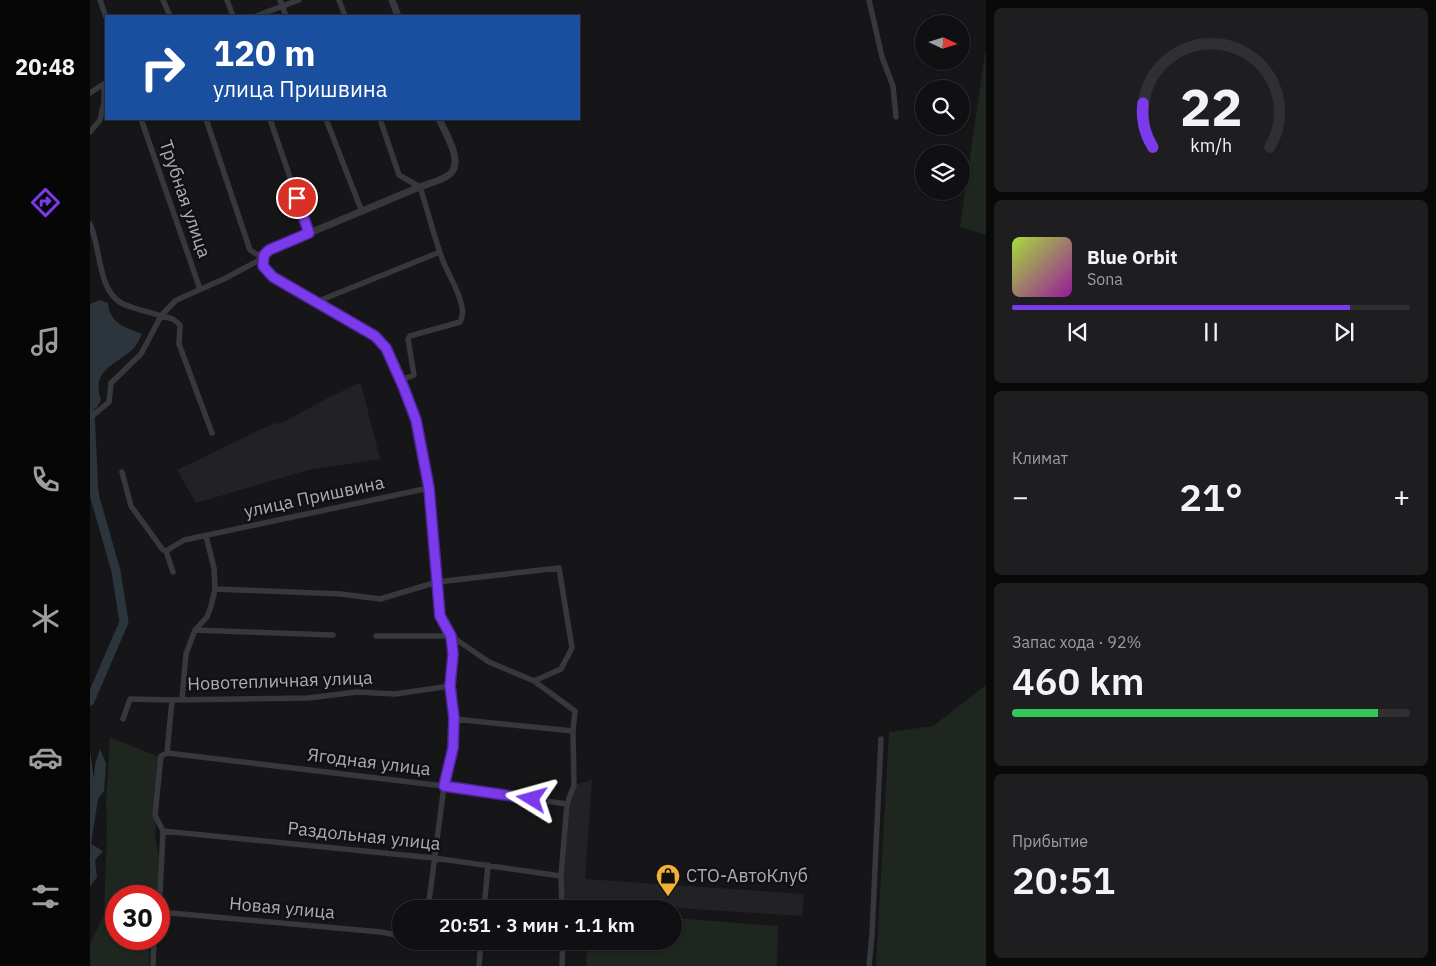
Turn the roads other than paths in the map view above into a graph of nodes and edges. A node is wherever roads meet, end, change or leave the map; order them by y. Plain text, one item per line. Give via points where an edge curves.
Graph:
1 (100, 0) edge
2 (163, 0) edge
3 (227, 0) edge
4 (299, 0) edge
5 (339, 0) edge
6 (392, 0) edge
7 (869, 0) edge
8 (281, 3) edge
9 (105, 15) edge
10 (170, 15) edge
11 (233, 15) edge
12 (258, 15) edge
13 (286, 15) edge
14 (344, 15) edge
15 (398, 15) edge
16 (105, 83) edge
17 (90, 93) edge
18 (896, 117) dead end
19 (142, 120) edge
20 (206, 120) edge
21 (270, 120) edge
22 (326, 120) edge
23 (380, 120) edge
24 (439, 120) edge
25 (90, 132) edge
26 (420, 187) junction
27 (362, 212) junction
28 (90, 224) edge
29 (309, 233) junction
30 (440, 252) junction
31 (263, 258) junction
32 (200, 289) junction
33 (316, 302) junction
34 (161, 316) junction
35 (401, 380) junction
36 (90, 418) edge
37 (212, 433) dead end
38 (122, 472) dead end
39 (429, 488) junction
40 (206, 536) junction
41 (166, 551) junction
42 (173, 572) dead end
43 (437, 582) junction
44 (215, 589) junction
45 (195, 630) junction
46 (333, 635) dead end
47 (376, 636) dead end
48 (451, 636) junction
49 (534, 681) junction
50 (450, 686) junction
51 (182, 699) junction
52 (172, 700) junction
53 (454, 718) junction
54 (123, 719) dead end
55 (573, 731) junction
56 (881, 739) dead end
57 (167, 753) junction
58 (444, 786) junction
59 (567, 804) junction
60 (163, 831) junction
61 (434, 858) junction
62 (488, 864) junction
63 (561, 876) junction
64 (160, 885) edge
65 (429, 900) edge
66 (485, 900) edge
67 (562, 900) edge
68 (170, 914) edge
69 (392, 934) edge
70 (154, 950) edge
71 (480, 950) edge
72 (563, 950) edge
73 (153, 966) edge
74 (479, 966) edge
75 (562, 966) edge
76 (869, 966) edge

1 - 9 street
2 - 10 street
3 - 11 street
4 - 8 street
5 - 14 street
6 - 15 street
7 - 18 street via 882,57 893,86
8 - 12 street
8 - 13 street
16 - 17 street
16 - 25 street via 100,120
19 - 32 street, Трубная улица
20 - 31 street via 250,250
21 - 29 street
22 - 27 street
23 - 26 street via 399,175
24 - 26 street via 454,152 454,167 446,177
26 - 27 street
26 - 30 street
27 - 29 street
28 - 34 street via 102,274 114,297 123,304
29 - 31 street via 269,250
30 - 33 street
30 - 35 street via 459,293 462,319 410,336 414,375
31 - 32 street
31 - 33 street via 263,266 273,277
32 - 34 street via 175,301
33 - 35 street via 375,336 386,348
34 - 36 street via 141,354 111,383 110,402
34 - 37 street via 180,325 179,344
35 - 39 street via 416,420
38 - 41 street via 131,506 162,550
39 - 40 street, улица Пришвина
39 - 43 street
40 - 41 street, улица Пришвина via 184,540
40 - 44 street via 214,568
41 - 42 street
43 - 44 street via 380,599 341,594
43 - 48 street via 440,616
43 - 49 street via 559,568 572,648 561,669
44 - 45 street via 207,617
45 - 46 street
45 - 51 street via 186,654
47 - 48 street
48 - 49 street via 489,662
48 - 50 street
49 - 55 street via 575,711
50 - 51 street, Новотепличная улица via 395,694 357,692 308,698
50 - 53 street
51 - 52 street, Новотепличная улица
52 - 54 street, Новотепличная улица via 130,699
52 - 57 street
53 - 55 street
53 - 58 street via 453,748
55 - 59 street via 574,785
56 - 76 street
57 - 58 street, Ягодная улица
57 - 60 street via 161,756 155,815
58 - 59 street, Ягодная улица
58 - 61 street
59 - 63 street
60 - 61 street, Раздольная улица
60 - 64 street
61 - 62 street, Раздольная улица
61 - 65 street
62 - 63 street, Раздольная улица
62 - 66 street
63 - 67 street
68 - 69 street, Новая улица
70 - 73 street
71 - 74 street
72 - 75 street

